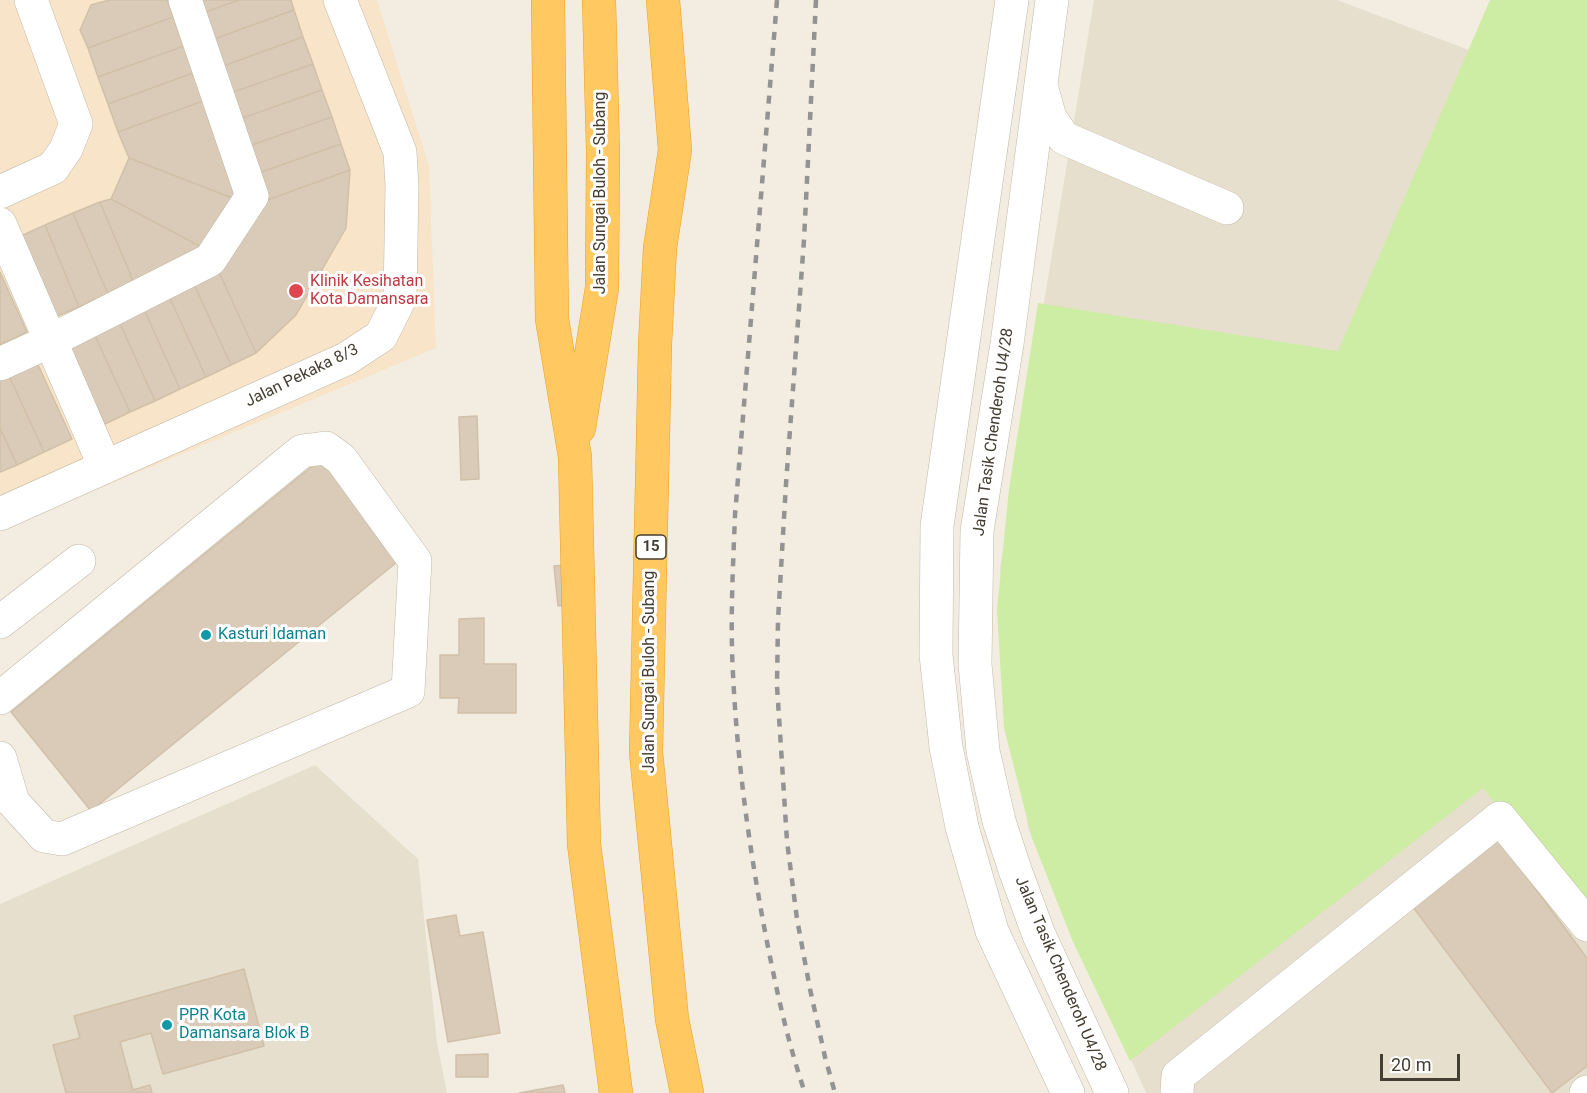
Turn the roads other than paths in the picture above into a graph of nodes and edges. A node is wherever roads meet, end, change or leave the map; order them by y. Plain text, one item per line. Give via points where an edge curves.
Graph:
1 (31, 0) edge
2 (185, 0) edge
3 (340, 0) edge
4 (548, 0) edge
5 (600, 0) edge
6 (640, 0) edge
7 (663, 0) edge
8 (1012, 0) edge
9 (1052, 0) edge
10 (1041, 87) junction
11 (1064, 138) junction
12 (1029, 173) junction
13 (0, 192) edge
14 (1227, 208) dead end
15 (0, 224) edge
16 (660, 248) junction
17 (50, 341) junction
18 (0, 364) edge
19 (575, 457) junction
20 (105, 467) junction
21 (0, 514) edge
22 (79, 561) dead end
23 (0, 622) edge
24 (0, 698) edge
25 (1, 762) edge
26 (6, 803) edge
27 (1587, 925) edge
28 (616, 1093) edge
29 (687, 1093) edge
30 (1068, 1093) edge
31 (1112, 1093) edge
32 (1177, 1093) edge

1 - 13 street via 76,124 53,168
2 - 17 street via 252,196 210,260
3 - 20 street, Jalan Pekaka 8/3 via 400,152 400,298 381,336 346,359
4 - 19 highway, Jalan Sungai Buloh - Subang via 552,319
5 - 19 highway, Jalan Sungai Buloh - Subang via 602,288
6 - 16 highway, Jalan Sungai Buloh - Subang via 660,190
7 - 16 highway, Jalan Sungai Buloh - Subang / 15 via 675,150
8 - 30 street via 937,526 936,655 946,747 962,827 992,931
9 - 10 street, Jalan Tasik Chenderoh U4/28
10 - 11 street via 1050,118
10 - 12 street, Jalan Tasik Chenderoh U4/28
11 - 12 street via 1044,153
11 - 14 street
12 - 31 street, Jalan Tasik Chenderoh U4/28 via 977,531 975,664 983,751 999,821 1040,935
15 - 17 street
16 - 29 highway, Jalan Sungai Buloh - Subang / 15 via 646,752 672,1019
17 - 18 street
17 - 20 street
19 - 28 highway, Jalan Sungai Buloh - Subang via 584,844
20 - 21 street, Jalan Pekaka 8/3
22 - 23 street
24 - 26 street via 302,451 326,448 341,459 415,561 408,691 62,839 44,836
25 - 26 street
27 - 32 street via 1500,818 1178,1076

